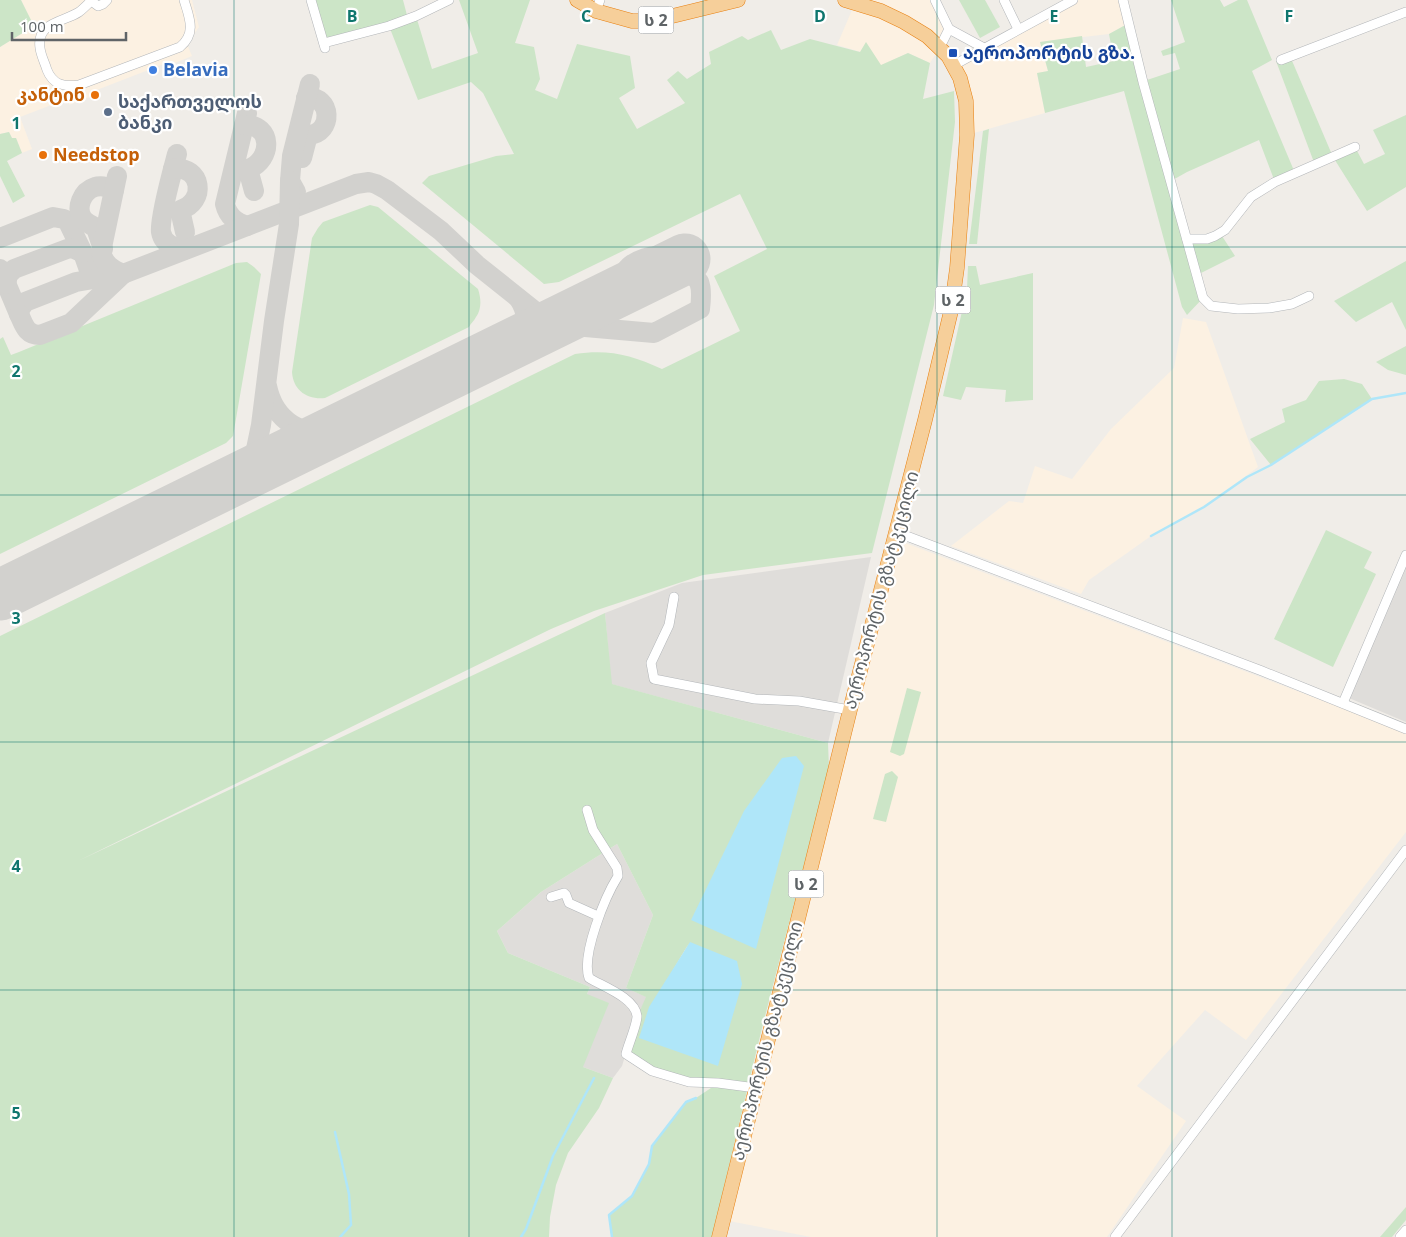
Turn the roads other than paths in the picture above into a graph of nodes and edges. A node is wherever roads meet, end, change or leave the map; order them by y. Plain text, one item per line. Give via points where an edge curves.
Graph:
1 (107, 0) edge
2 (184, 0) edge
3 (311, 0) edge
4 (449, 0) edge
5 (577, 0) edge
6 (738, 0) edge
7 (845, 0) edge
8 (935, 0) edge
9 (1004, 0) edge
10 (1073, 0) edge
11 (1124, 0) edge
12 (91, 1) edge
13 (598, 6) edge
14 (1406, 12) edge
15 (948, 29) junction
16 (1018, 29) junction
17 (940, 47) junction
18 (984, 48) junction
19 (1281, 60) dead end
20 (954, 65) junction
21 (1355, 148) dead end
22 (1187, 240) junction
23 (1309, 296) dead end
24 (896, 532) junction
25 (1406, 555) edge
26 (674, 598) dead end
27 (1343, 703) junction
28 (850, 710) junction
29 (1406, 730) edge
30 (587, 810) dead end
31 (1406, 851) edge
32 (551, 897) dead end
33 (598, 916) junction
34 (756, 1088) junction
35 (1406, 1230) edge
36 (719, 1237) edge
37 (1115, 1237) edge
38 (1400, 1237) edge

1 - 12 street via 98,6
2 - 12 street via 192,26 187,40 180,47 79,86 60,84 51,79 40,50 40,38 48,26 78,12
3 - 4 street via 325,46 416,16
5 - 13 highway, ს 2
6 - 13 highway, ს 2 via 652,21 632,21
7 - 17 highway, აეროპორტის გზატკეცილი / ს 2 via 904,22
8 - 15 street
9 - 16 street
10 - 16 street
11 - 22 street
14 - 19 street
15 - 17 street
15 - 18 street
16 - 18 street
17 - 20 highway, აეროპორტის გზატკეცილი / ს 2
18 - 20 street
20 - 24 highway, აეროპორტის გზატკეცილი / ს 2 via 964,89 967,135 957,268 951,311
21 - 22 street via 1275,182 1251,197 1225,230 1216,236
22 - 23 street via 1203,298 1211,306 1269,308 1292,304
24 - 27 street
24 - 28 highway, აეროპორტის გზატკეცილი / ს 2
25 - 27 street
26 - 28 street via 669,625 651,663 654,679 755,699 799,701
27 - 29 street
28 - 34 highway, აეროპორტის გზატკეცილი / ს 2
30 - 33 street via 593,830 617,868 618,876
31 - 37 street
32 - 33 street via 564,893 569,904
33 - 34 street via 586,969 589,978 632,1004 637,1017 626,1054 652,1071 688,1082
34 - 36 highway, აეროპორტის გზატკეცილი / ს 2
35 - 38 street

